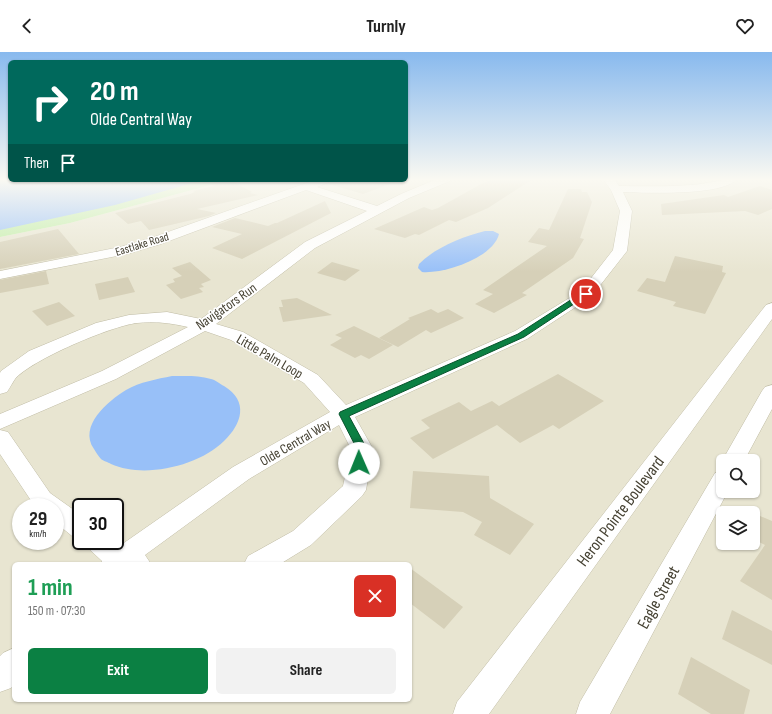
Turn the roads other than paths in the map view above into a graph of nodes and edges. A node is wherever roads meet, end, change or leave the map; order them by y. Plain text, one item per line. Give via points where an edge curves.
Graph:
1 (243, 210) edge
2 (377, 210) edge
3 (625, 210) edge
4 (0, 275) edge
5 (772, 308) edge
6 (204, 324) junction
7 (0, 388) edge
8 (772, 391) edge
9 (343, 414) junction
10 (0, 422) edge
11 (0, 437) edge
12 (737, 454) edge
13 (716, 492) edge
14 (41, 498) edge
15 (64, 516) edge
16 (72, 522) edge
17 (109, 550) edge
18 (124, 562) edge
19 (260, 562) edge
20 (12, 665) edge
21 (0, 677) edge
22 (469, 714) edge
23 (592, 714) edge

1 - 4 street, Eastlake Road via 117,253
2 - 6 street, Navigators Run via 310,245
3 - 9 street, Olde Central Way via 620,250 586,294 521,335
5 - 22 street, Heron Pointe Boulevard
6 - 7 street, Little Palm Loop via 167,317 135,318 102,327 35,355 8,375
6 - 9 street, Little Palm Loop via 237,336 311,380
6 - 10 street, Navigators Run via 109,375
8 - 12 street
9 - 18 street, Olde Central Way via 241,473
9 - 19 street, Little Palm Loop via 362,449 354,490 302,538
11 - 14 street
13 - 23 street, Eagle Street
15 - 16 street
17 - 18 street
20 - 21 street

